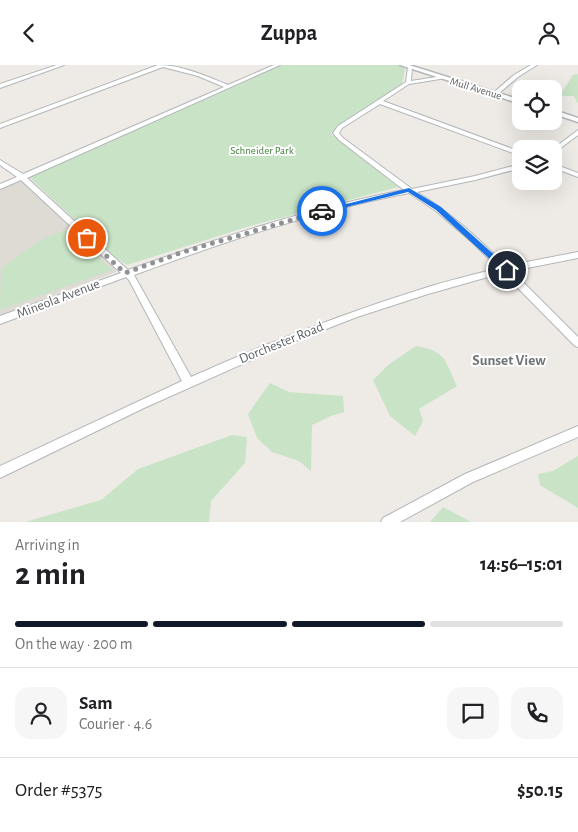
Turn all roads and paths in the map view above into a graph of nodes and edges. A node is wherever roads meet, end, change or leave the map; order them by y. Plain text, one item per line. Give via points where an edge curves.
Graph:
1 (62, 65) edge
2 (162, 65) edge
3 (278, 65) edge
4 (403, 65) edge
5 (535, 65) edge
6 (410, 67) junction
7 (443, 78) junction
8 (408, 83) junction
9 (0, 86) edge
10 (228, 87) junction
11 (494, 93) junction
12 (512, 99) edge
13 (380, 103) junction
14 (562, 114) edge
15 (578, 119) edge
16 (0, 126) edge
17 (578, 132) edge
18 (562, 145) edge
19 (512, 151) edge
20 (0, 162) edge
21 (512, 168) edge
22 (562, 169) edge
23 (578, 175) edge
24 (22, 177) junction
25 (0, 187) edge
26 (409, 190) junction
27 (578, 255) edge
28 (507, 270) junction
29 (125, 273) junction
30 (0, 321) edge
31 (578, 343) edge
32 (188, 382) junction
33 (578, 431) edge
34 (0, 472) edge
35 (387, 522) edge

1 - 9 street
2 - 10 street via 200,75
2 - 16 street
3 - 10 street
4 - 6 street, Mull Avenue
5 - 11 street
6 - 7 street, Mull Avenue
6 - 8 street
7 - 8 street
7 - 11 street, Mull Avenue
8 - 13 street
10 - 24 street
11 - 12 street, Mull Avenue
13 - 19 street
13 - 26 street via 336,132
14 - 15 street
17 - 18 street
20 - 24 street
21 - 26 street, Mineola Avenue
22 - 23 street
24 - 25 street
24 - 29 street
26 - 28 street via 438,209
26 - 29 street, Mineola Avenue via 290,220
27 - 28 street, Dorchester Road
28 - 31 street
28 - 32 street, Dorchester Road via 447,284 370,309
29 - 30 street, Mineola Avenue
29 - 32 street via 132,278
32 - 34 street, Dorchester Road
33 - 35 street via 469,478

